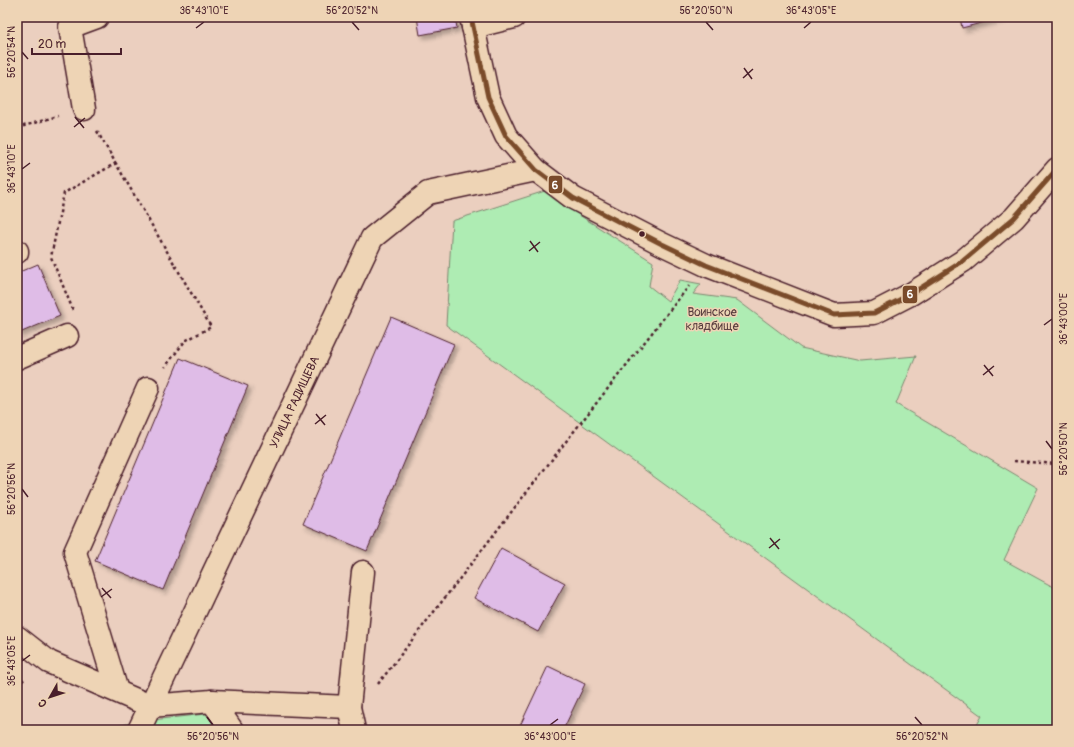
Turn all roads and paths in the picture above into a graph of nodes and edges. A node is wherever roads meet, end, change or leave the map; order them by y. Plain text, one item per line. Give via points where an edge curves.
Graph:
1 (97, 17) edge
2 (514, 17) edge
3 (472, 22) edge
4 (84, 109) junction
5 (17, 128) edge
6 (116, 163) junction
7 (1057, 169) edge
8 (536, 170) junction
9 (706, 265) junction
10 (67, 336) joint
11 (17, 358) edge
12 (148, 388) joint
13 (1014, 461) dead end
14 (1057, 464) edge
15 (363, 572) dead end
16 (17, 637) edge
17 (117, 691) junction
18 (212, 701) junction
19 (150, 706) junction
20 (349, 707) junction
21 (139, 730) edge
22 (232, 730) edge
23 (354, 730) edge

1 - 4 street via 70,27
2 - 3 street
3 - 8 street via 488,98 506,136
4 - 5 path
4 - 6 path
6 - 10 path via 64,193 51,256 75,313
6 - 12 path via 211,327 185,342
7 - 9 street via 1014,218 963,261 911,294 874,313 834,316
8 - 9 street via 573,198
8 - 19 street, УЛИЦА РАДИЩЕВА via 428,193 372,238
9 - 20 path via 380,683
10 - 11 street
12 - 17 street via 75,552
13 - 14 path
15 - 20 street
16 - 17 street via 49,662
17 - 19 street
18 - 19 street
18 - 20 street
18 - 22 street
19 - 21 street, УЛИЦА РАДИЩЕВА
20 - 23 street

